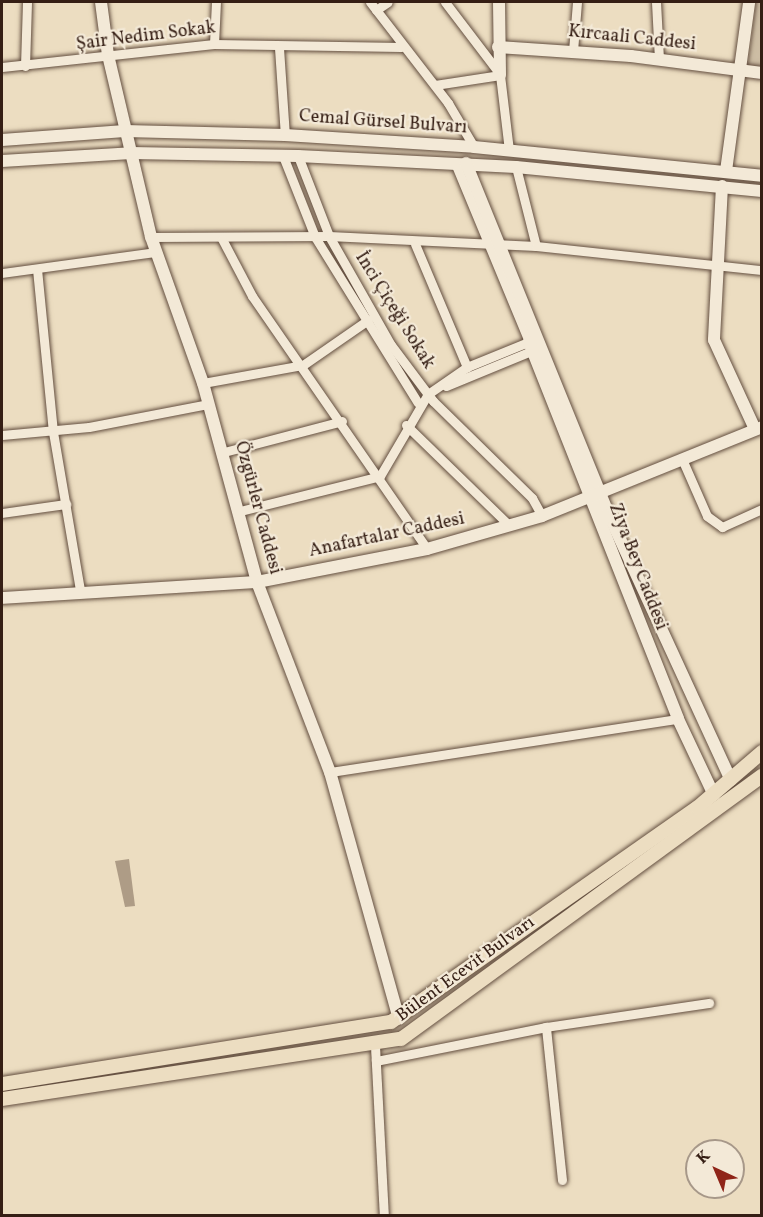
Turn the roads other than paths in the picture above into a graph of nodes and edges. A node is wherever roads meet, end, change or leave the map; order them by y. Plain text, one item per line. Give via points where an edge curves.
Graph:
1 (27, 2) edge
2 (101, 2) edge
3 (216, 2) edge
4 (370, 2) edge
5 (388, 2) edge
6 (445, 2) edge
7 (499, 2) edge
8 (577, 2) edge
9 (656, 2) edge
10 (749, 2) edge
11 (375, 10) junction
12 (214, 44) junction
13 (401, 47) junction
14 (498, 47) junction
15 (279, 48) junction
16 (573, 51) junction
17 (109, 59) junction
18 (659, 59) junction
19 (25, 66) junction
20 (2, 67) edge
21 (741, 70) junction
22 (762, 73) edge
23 (499, 74) junction
24 (435, 85) junction
25 (125, 131) junction
26 (285, 135) junction
27 (2, 140) edge
28 (474, 147) junction
29 (509, 150) junction
30 (131, 153) junction
31 (283, 156) junction
32 (298, 156) junction
33 (2, 161) edge
34 (460, 163) junction
35 (516, 167) junction
36 (726, 171) junction
37 (762, 176) edge
38 (722, 186) junction
39 (762, 191) edge
40 (329, 236) junction
41 (151, 237) junction
42 (315, 237) junction
43 (222, 239) junction
44 (415, 244) junction
45 (495, 244) junction
46 (536, 246) junction
47 (156, 252) junction
48 (716, 264) junction
49 (37, 269) junction
50 (762, 270) edge
51 (2, 273) edge
52 (373, 316) junction
53 (364, 322) junction
54 (535, 344) junction
55 (303, 365) junction
56 (467, 367) junction
57 (203, 383) junction
58 (428, 394) junction
59 (418, 403) junction
60 (209, 404) junction
61 (342, 421) junction
62 (406, 425) junction
63 (758, 428) edge
64 (53, 432) junction
65 (2, 435) edge
66 (224, 452) junction
67 (682, 459) junction
68 (380, 476) junction
69 (595, 494) junction
70 (66, 504) junction
71 (762, 509) edge
72 (240, 511) junction
73 (2, 513) edge
74 (542, 516) junction
75 (509, 525) junction
76 (427, 549) junction
77 (257, 582) junction
78 (80, 590) junction
79 (2, 598) edge
80 (678, 719) junction
81 (762, 752) edge
82 (330, 772) junction
83 (762, 776) edge
84 (731, 780) junction
85 (714, 795) junction
86 (709, 1003) dead end
87 (399, 1019) junction
88 (546, 1027) junction
89 (375, 1046) junction
90 (376, 1061) junction
91 (2, 1084) edge
92 (2, 1099) edge
93 (562, 1180) dead end
94 (384, 1215) edge

1 - 19 street
2 - 17 street, Özgürler Caddesi
3 - 12 street
4 - 11 street
5 - 11 street
6 - 23 street
7 - 14 street
8 - 16 street
9 - 18 street
10 - 21 street
11 - 13 street
12 - 15 street, Şair Nedim Sokak
12 - 17 street, Şair Nedim Sokak
13 - 15 street, Şair Nedim Sokak
13 - 24 street
14 - 16 street, Kırcaali Caddesi
14 - 23 street
15 - 26 street
16 - 18 street, Kırcaali Caddesi
17 - 19 street, Şair Nedim Sokak
17 - 25 street, Özgürler Caddesi
18 - 21 street, Kırcaali Caddesi
19 - 20 street, Şair Nedim Sokak
21 - 22 street, Kırcaali Caddesi
21 - 36 street
23 - 24 street
23 - 29 street
24 - 28 street
25 - 26 street, Cemal Gürsel Bulvarı
25 - 27 street, Cemal Gürsel Bulvarı
25 - 30 street, Özgürler Caddesi
26 - 28 street, Cemal Gürsel Bulvarı
28 - 29 street, Cemal Gürsel Bulvarı
29 - 36 street, Cemal Gürsel Bulvarı
30 - 31 street, Cemal Gürsel Bulvarı
30 - 33 street, Cemal Gürsel Bulvarı
30 - 41 street, Özgürler Caddesi
31 - 32 street, Cemal Gürsel Bulvarı
31 - 42 street, İnci Çiçeği Sokak
32 - 34 street, Cemal Gürsel Bulvarı
32 - 40 street, İnci Çiçeği Sokak
34 - 35 street, Cemal Gürsel Bulvarı
34 - 45 street, Ziya Bey Caddesi
35 - 38 street, Cemal Gürsel Bulvarı
35 - 46 street
36 - 37 street, Cemal Gürsel Bulvarı
38 - 39 street, Cemal Gürsel Bulvarı
38 - 48 street
40 - 42 street
40 - 44 street
40 - 52 street, İnci Çiçeği Sokak
41 - 43 street
41 - 47 street, Özgürler Caddesi
42 - 43 street
42 - 53 street, İnci Çiçeği Sokak
43 - 55 street via 252,296
44 - 45 street
44 - 56 street
45 - 46 street
45 - 54 street, Ziya Bey Caddesi
46 - 48 street
47 - 49 street
47 - 57 street, Özgürler Caddesi
48 - 50 street
48 - 63 street via 714,340
49 - 51 street
49 - 64 street
52 - 53 street
52 - 58 street, İnci Çiçeği Sokak
53 - 55 street
53 - 59 street, İnci Çiçeği Sokak
54 - 56 street
54 - 58 street
54 - 69 street, Ziya Bey Caddesi
55 - 57 street
55 - 61 street
56 - 58 street
57 - 60 street, Özgürler Caddesi
58 - 59 street
58 - 74 street, İnci Çiçeği Sokak via 532,498
59 - 62 street
60 - 64 street
60 - 66 street, Özgürler Caddesi
61 - 66 street
61 - 68 street
62 - 68 street
62 - 75 street
63 - 67 street, Anafartalar Caddesi
64 - 65 street
64 - 70 street
66 - 72 street, Özgürler Caddesi
67 - 69 street, Anafartalar Caddesi
67 - 71 street via 707,516 722,527
68 - 72 street
68 - 76 street
69 - 74 street, Anafartalar Caddesi
69 - 80 street, Ziya Bey Caddesi
69 - 84 street, Ziya Bey Caddesi
70 - 73 street
70 - 78 street
72 - 77 street, Özgürler Caddesi
74 - 75 street, Anafartalar Caddesi
75 - 76 street, Anafartalar Caddesi
76 - 77 street, Anafartalar Caddesi
77 - 78 street, Anafartalar Caddesi
77 - 82 street, Özgürler Caddesi
78 - 79 street, Anafartalar Caddesi
80 - 82 street
80 - 85 street, Ziya Bey Caddesi
81 - 84 main road
82 - 87 street, Özgürler Caddesi
83 - 89 main road, Bülent Ecevit Bulvarı via 401,1039
84 - 85 main road
85 - 87 main road
86 - 88 street
87 - 91 main road via 365,1029
88 - 90 street
88 - 93 street
89 - 90 street
89 - 92 main road, Bülent Ecevit Bulvarı
90 - 94 street

